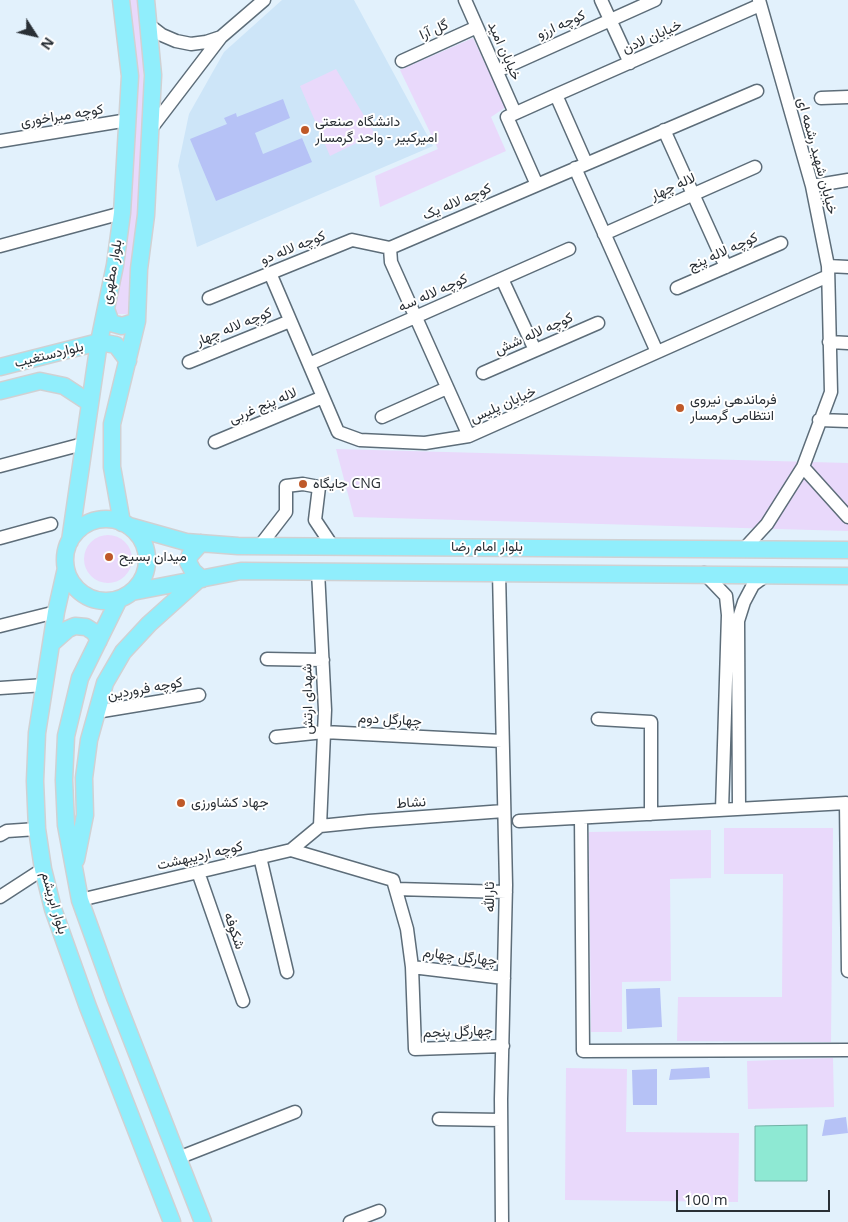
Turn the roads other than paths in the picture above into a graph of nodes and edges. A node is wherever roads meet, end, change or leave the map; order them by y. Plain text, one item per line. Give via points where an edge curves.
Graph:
1 (120, 0) edge
2 (146, 0) edge
3 (264, 0) edge
4 (465, 0) edge
5 (601, 0) edge
6 (655, 0) edge
7 (760, 3) edge
8 (610, 20) junction
9 (150, 25) junction
10 (477, 27) junction
11 (221, 37) junction
12 (402, 60) dead end
13 (630, 63) junction
14 (497, 70) junction
15 (757, 91) dead end
16 (556, 95) junction
17 (848, 96) edge
18 (821, 98) dead end
19 (515, 113) junction
20 (128, 120) junction
21 (152, 126) junction
22 (664, 130) junction
23 (0, 141) edge
24 (581, 166) junction
25 (754, 167) dead end
26 (848, 180) edge
27 (537, 185) junction
28 (812, 186) junction
29 (693, 194) junction
30 (122, 213) junction
31 (604, 234) junction
32 (781, 243) dead end
33 (0, 246) edge
34 (390, 248) junction
35 (568, 249) dead end
36 (726, 267) junction
37 (848, 267) edge
38 (828, 271) junction
39 (270, 273) junction
40 (502, 278) junction
41 (677, 288) dead end
42 (209, 298) dead end
43 (106, 309) junction
44 (415, 317) junction
45 (137, 321) junction
46 (290, 321) junction
47 (598, 323) dead end
48 (99, 342) junction
49 (829, 342) junction
50 (848, 343) edge
51 (535, 350) junction
52 (657, 352) junction
53 (128, 361) junction
54 (189, 362) dead end
55 (309, 364) junction
56 (0, 367) edge
57 (483, 373) dead end
58 (447, 388) junction
59 (0, 391) edge
60 (323, 397) junction
61 (90, 403) junction
62 (382, 417) dead end
63 (819, 420) junction
64 (848, 421) edge
65 (469, 436) junction
66 (215, 442) dead end
67 (83, 444) junction
68 (0, 466) edge
69 (803, 467) junction
70 (848, 517) edge
71 (52, 524) dead end
72 (125, 524) junction
73 (0, 538) edge
74 (70, 541) junction
75 (201, 544) junction
76 (259, 546) junction
77 (333, 547) junction
78 (744, 549) junction
79 (848, 550) edge
80 (66, 568) junction
81 (318, 571) junction
82 (498, 572) junction
83 (704, 573) junction
84 (768, 574) junction
85 (848, 576) edge
86 (200, 579) junction
87 (125, 595) junction
88 (56, 612) junction
89 (0, 626) edge
90 (99, 640) junction
91 (51, 644) junction
92 (733, 650) junction
93 (267, 659) dead end
94 (323, 660) junction
95 (45, 685) junction
96 (0, 688) edge
97 (200, 695) dead end
98 (96, 712) junction
99 (598, 719) dead end
100 (324, 732) junction
101 (276, 737) dead end
102 (502, 740) junction
103 (739, 809) junction
104 (722, 810) junction
105 (504, 812) junction
106 (651, 814) junction
107 (581, 818) junction
108 (519, 820) dead end
109 (320, 826) junction
110 (37, 829) junction
111 (0, 835) edge
112 (291, 850) junction
113 (260, 857) junction
114 (74, 868) junction
115 (43, 869) junction
116 (198, 872) junction
117 (396, 889) junction
118 (506, 892) junction
119 (0, 896) edge
120 (80, 900) junction
121 (412, 967) junction
122 (848, 971) edge
123 (287, 972) dead end
124 (504, 978) junction
125 (243, 1001) dead end
126 (502, 1046) junction
127 (848, 1050) edge
128 (295, 1112) dead end
129 (439, 1119) dead end
130 (501, 1120) junction
131 (178, 1158) junction
132 (379, 1211) dead end
133 (172, 1222) edge
134 (203, 1222) edge
135 (350, 1222) edge
136 (502, 1222) edge

1 - 20 main road, بلوار مطهری via 130,76
2 - 9 main road, بلوار مطهری
3 - 11 street
4 - 10 street, خیابان امید
5 - 8 street
6 - 8 street, کوچه ارزو
7 - 13 street, خیابان لادن
7 - 28 street, خیابان شهید رشمه ای
8 - 13 street
8 - 14 street, کوچه ارزو
9 - 11 street via 162,35 183,42 206,42
9 - 21 main road, بلوار مطهری
10 - 12 street, گل آرا
10 - 14 street, خیابان امید
11 - 21 street
13 - 16 street, خیابان لادن
14 - 19 street, خیابان امید
15 - 22 street
16 - 19 street, خیابان لادن
16 - 24 street
17 - 18 street
19 - 27 street via 507,117
20 - 23 street, کوچه میراخوری
20 - 30 main road, بلوار مطهری
21 - 45 main road, بلوار مطهری
22 - 24 street, کوچه لاله یک
22 - 29 street
24 - 27 street, کوچه لاله یک
24 - 31 street
25 - 29 street, لاله چهار
26 - 28 street
27 - 34 street, کوچه لاله یک
28 - 38 street, خیابان شهید رشمه ای
29 - 31 street, لاله چهار
29 - 36 street
30 - 33 street
30 - 43 main road, بلوار مطهری
31 - 52 street
32 - 36 street, کوچه لاله پنج
34 - 39 street, کوچه لاله دو via 352,240
34 - 44 street via 391,262
35 - 40 street, کوچه لاله سه
36 - 41 street, کوچه لاله پنج
37 - 38 street
38 - 49 street, خیابان شهید رشمه ای
38 - 52 street, خیابان پلیس
39 - 42 street, کوچه لاله دو
39 - 46 street, خیابان پلیس
40 - 44 street, کوچه لاله سه
40 - 51 street
43 - 45 main road via 111,323 122,326
43 - 48 main road, بلوار مطهری
44 - 55 street, کوچه لاله سه
44 - 58 street
45 - 53 main road, بلوار مطهری
46 - 54 street, کوچه لاله چهار
46 - 55 street, خیابان پلیس
47 - 51 street, کوچه لاله شش
48 - 53 main road via 116,345
48 - 56 main road, بلواردستغیب
48 - 61 main road, بلوار مطهری
49 - 50 street
49 - 63 street, خیابان شهید رشمه ای via 830,392
51 - 57 street, کوچه لاله شش
52 - 65 street, خیابان پلیس
53 - 72 main road, بلوار مطهری via 112,424 112,467
55 - 60 street, خیابان پلیس
58 - 62 street
58 - 65 street
59 - 61 main road via 40,381 64,386
60 - 65 street, خیابان پلیس via 338,432 360,440 425,443
60 - 66 street, لاله پنج غربی
61 - 67 main road, بلوار مطهری
63 - 64 street
63 - 69 street, خیابان شهید رشمه ای
67 - 68 street
67 - 74 main road, بلوار مطهری
69 - 70 street
69 - 78 street, خیابان شهید رشمه ای via 767,524
71 - 73 street
72 - 74 main road via 103,519 90,522
72 - 75 main road, بلوار امام رضا
72 - 87 main road via 142,540 147,558 146,571 140,582
74 - 80 main road
75 - 76 main road, بلوار امام رضا
75 - 86 main road via 188,562
76 - 77 main road, بلوار امام رضا
76 - 77 street via 286,512 286,486 303,484 319,487 315,520
77 - 78 main road, بلوار امام رضا
78 - 79 main road, بلوار امام رضا
80 - 87 main road via 80,591 98,599
80 - 88 main road, بلوار ابریشم
81 - 82 main road, بلوار امام رضا
81 - 86 main road, بلوار امام رضا via 240,571
81 - 94 street, شهدای ارتش
82 - 83 main road, بلوار امام رضا
82 - 102 street, ثارالله
83 - 84 main road, بلوار امام رضا
83 - 92 street via 726,596
84 - 85 main road, بلوار امام رضا
84 - 92 street via 754,585 744,602
86 - 87 main road, بلوار امام رضا
86 - 98 main road via 123,652 105,684
87 - 90 main road, بلوار ابریشم
88 - 89 street
88 - 91 main road, بلوار ابریشم
90 - 91 main road via 86,627 76,626
90 - 114 main road, بلوار ابریشم via 80,678 66,736 66,825
91 - 95 main road, بلوار ابریشم
92 - 103 street
92 - 104 street
93 - 94 street
94 - 100 street, شهدای ارتش
95 - 96 street
95 - 110 main road, بلوار ابریشم via 37,733
97 - 98 street, کوچه فروردین
98 - 114 main road via 84,778 85,815
99 - 106 street via 651,722
100 - 101 street, چهارگل دوم
100 - 102 street, چهارگل دوم
100 - 109 street, شهدای ارتش
102 - 105 street, ثارالله
103 - 104 street
103 - 122 street via 846,803
104 - 106 street
105 - 109 street, نشاط
105 - 118 street, ثارالله
106 - 107 street
107 - 108 street
107 - 127 street via 583,1051
109 - 112 street, کوچه اردیبهشت
110 - 111 street via 7,831
110 - 115 main road, بلوار ابریشم
112 - 113 street, کوچه اردیبهشت
112 - 117 street via 393,880
113 - 116 street, کوچه اردیبهشت
113 - 123 street
114 - 120 main road, بلوار ابریشم
115 - 119 street
115 - 133 main road, بلوار ابریشم via 53,909 88,1007
116 - 120 street, کوچه اردیبهشت
116 - 125 street, شکوفه
117 - 118 street
117 - 121 street via 407,929
118 - 124 street, ثارالله
120 - 131 main road, بلوار ابریشم
121 - 124 street, چهارگل چهارم
121 - 126 street, چهارگل پنجم via 415,1049
124 - 126 street, ثارالله
126 - 130 street, ثارالله
128 - 131 street
129 - 130 street
130 - 136 street, ثارالله
131 - 134 main road, بلوار ابریشم
132 - 135 street

